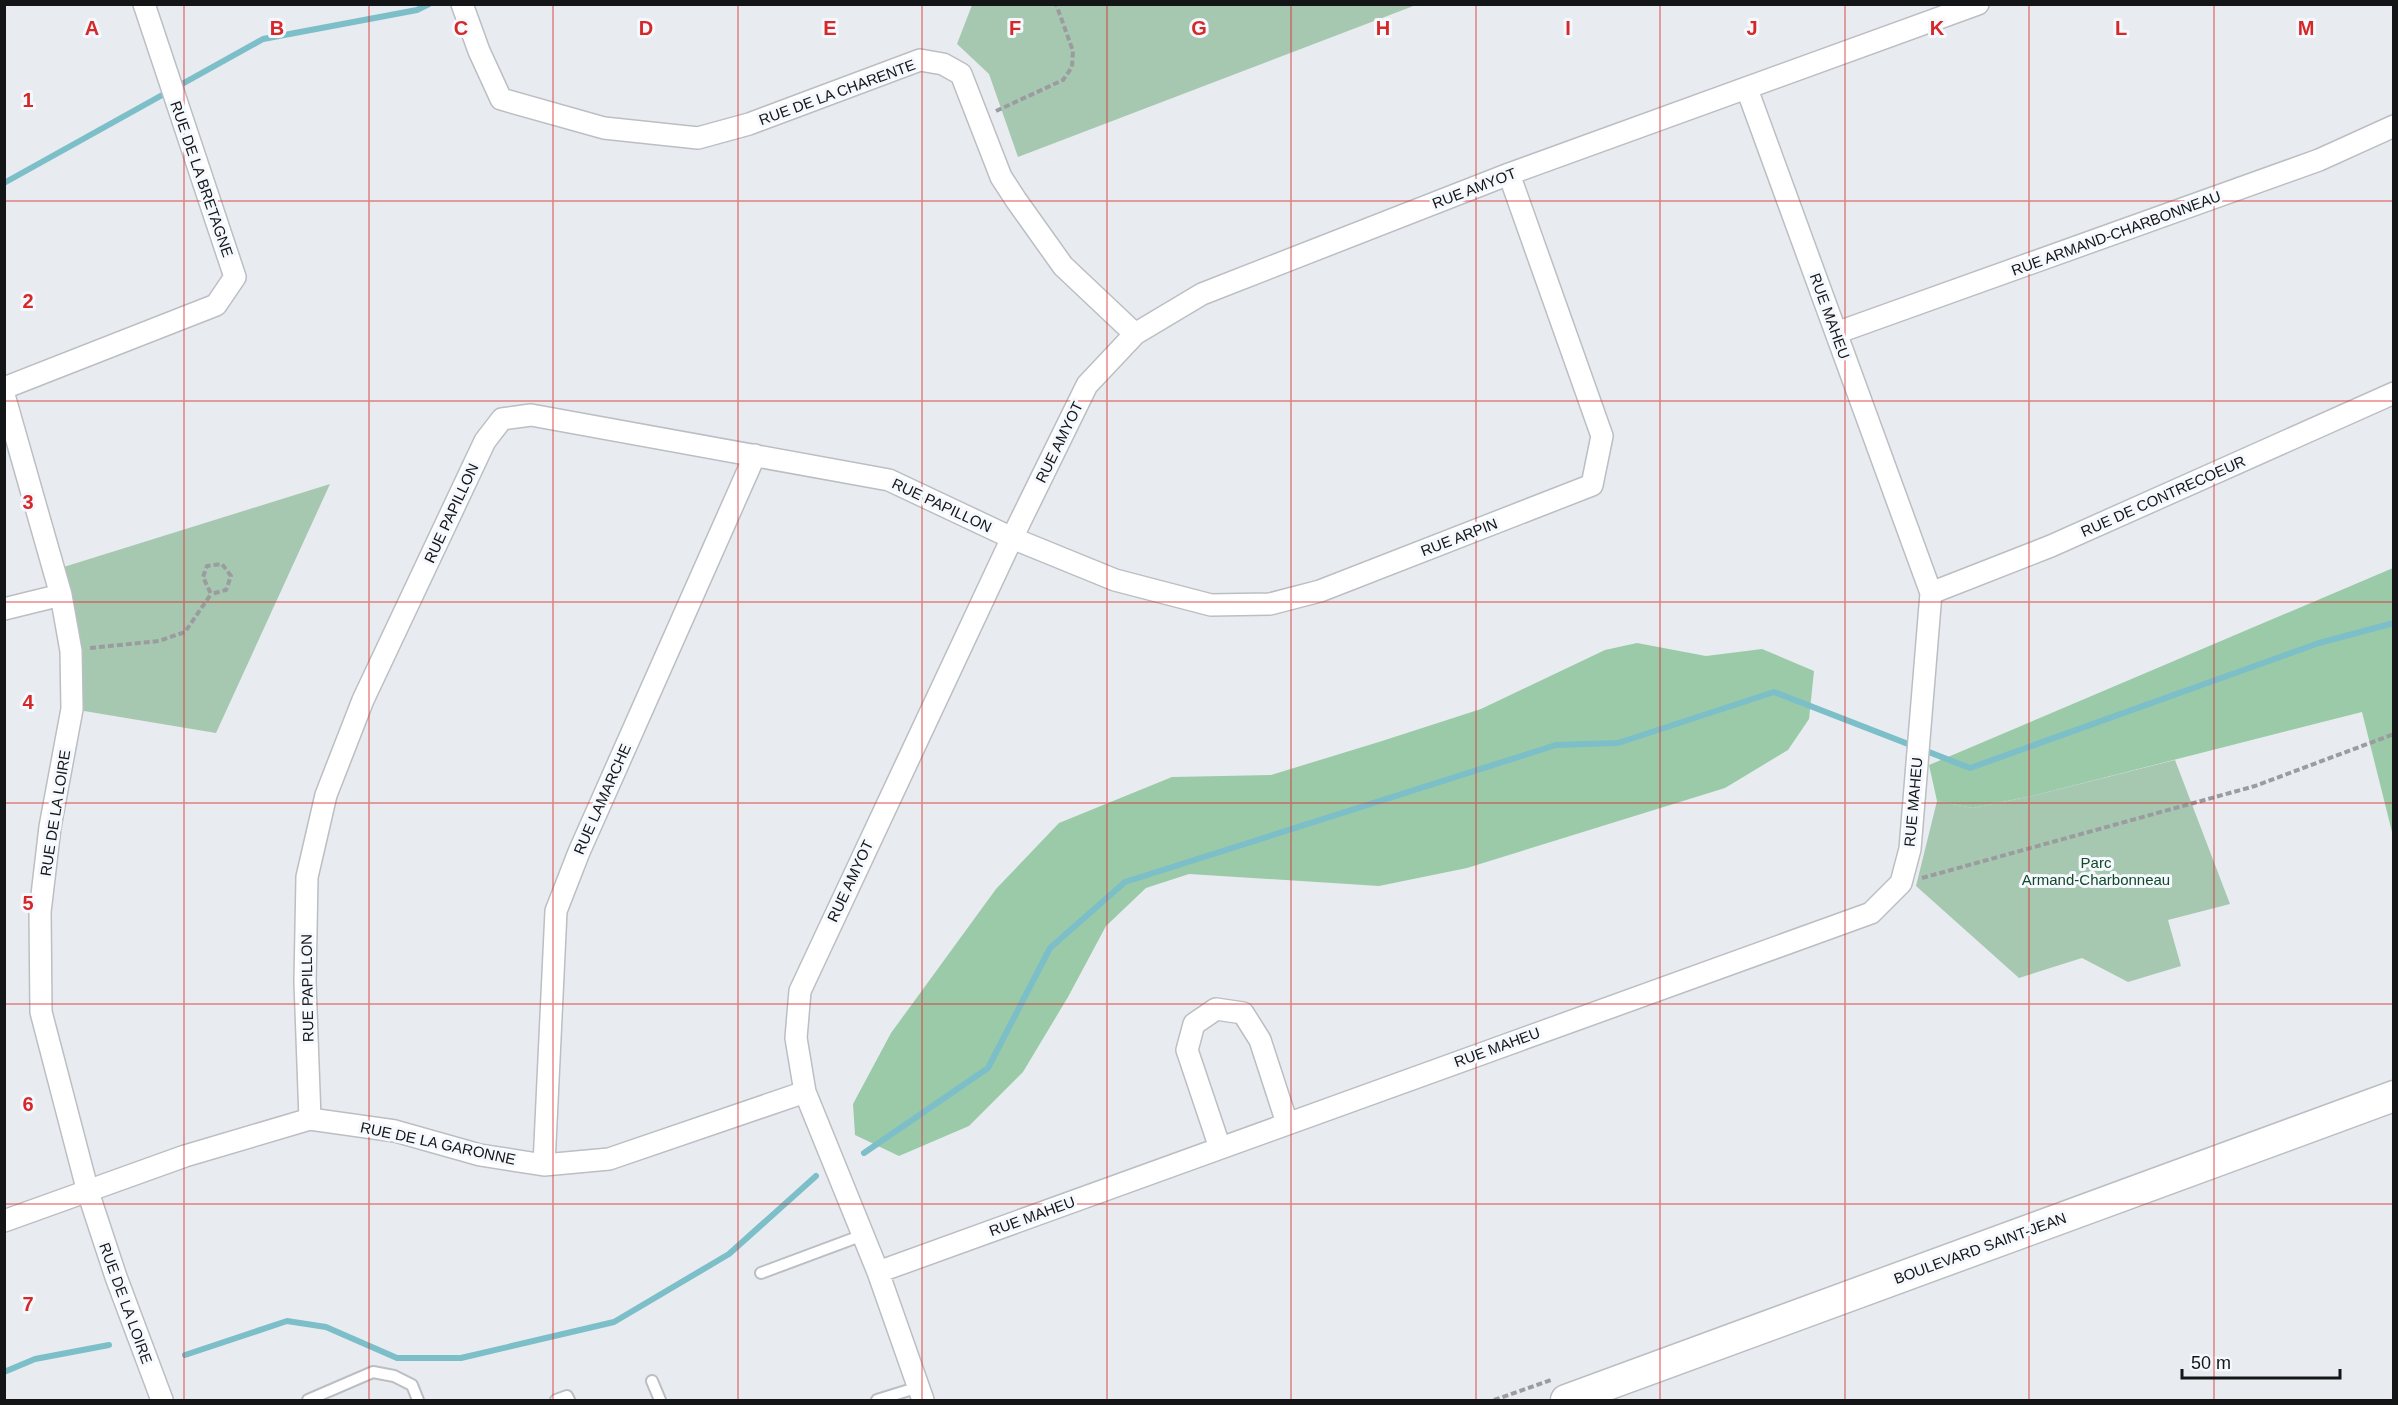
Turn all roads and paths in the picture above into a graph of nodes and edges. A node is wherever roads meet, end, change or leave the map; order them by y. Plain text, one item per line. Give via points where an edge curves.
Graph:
1 (144, 4) edge
2 (462, 4) edge
3 (1056, 4) edge
4 (1978, 4) edge
5 (1747, 89) junction
6 (979, 118) junction
7 (2394, 126) edge
8 (1509, 174) junction
9 (1836, 333) junction
10 (1135, 334) junction
11 (4, 388) edge
12 (2394, 393) edge
13 (4, 395) edge
14 (755, 455) junction
15 (1012, 537) junction
16 (1931, 593) junction
17 (211, 594) junction
18 (61, 595) junction
19 (4, 609) edge
20 (72, 651) junction
21 (2394, 734) edge
22 (1901, 884) junction
23 (805, 1092) junction
24 (2394, 1095) edge
25 (310, 1119) junction
26 (1287, 1123) junction
27 (1220, 1148) junction
28 (544, 1165) junction
29 (88, 1192) junction
30 (4, 1221) edge
31 (863, 1235) junction
32 (878, 1272) junction
33 (761, 1273) dead end
34 (652, 1381) dead end
35 (921, 1394) edge
36 (162, 1401) edge
37 (308, 1401) edge
38 (418, 1401) edge
39 (556, 1401) edge
40 (569, 1401) edge
41 (660, 1401) edge
42 (877, 1401) edge
43 (1566, 1401) edge

1 - 11 street, RUE DE LA BRETAGNE via 235,277 216,305
2 - 6 street, RUE DE LA CHARENTE via 501,99 604,128 698,138 749,124 920,60 943,64 961,74
3 - 6 path via 1073,51 1072,67 1063,80
4 - 5 street, RUE AMYOT
5 - 8 street, RUE AMYOT
5 - 9 street, RUE MAHEU
6 - 10 street, RUE DE LA CHARENTE via 1001,177 1022,210 1063,266
7 - 9 street, RUE ARMAND-CHARBONNEAU via 2319,160
8 - 10 street, RUE AMYOT via 1202,294
8 - 15 street, RUE ARPIN via 1602,436 1592,485 1320,591 1270,604 1211,605 1115,580
9 - 16 street, RUE MAHEU
10 - 15 street, RUE AMYOT via 1087,385
12 - 16 street, RUE DE CONTRECOEUR via 2052,546
13 - 18 street, RUE DE LA LOIRE
14 - 15 street, RUE PAPILLON via 889,480
14 - 25 street, RUE PAPILLON via 531,415 502,419 485,441 363,700 326,795 307,877 305,982
14 - 28 street, RUE LAMARCHE via 556,911
15 - 23 street, RUE AMYOT via 800,991 796,1038
16 - 22 street, RUE MAHEU via 1910,849
17 - 17 path via 203,577 207,566 222,564 231,576 226,590
17 - 20 path via 185,632 159,641
18 - 19 street
18 - 20 street, RUE DE LA LOIRE
20 - 29 street, RUE DE LA LOIRE via 72,709 50,827 40,912 41,1012
21 - 22 path via 2255,786
22 - 26 street, RUE MAHEU via 1871,913
23 - 28 street, RUE DE LA GARONNE via 609,1159
23 - 31 street, RUE AMYOT
24 - 43 street, BOULEVARD SAINT-JEAN
25 - 28 street, RUE DE LA GARONNE via 395,1131 480,1155
25 - 29 street, RUE DE LA GARONNE via 186,1156
26 - 27 street, RUE MAHEU
26 - 27 street via 1260,1040 1243,1013 1216,1009 1194,1024 1187,1050
27 - 32 street, RUE MAHEU
29 - 30 street, RUE DE LA GARONNE
29 - 36 street, RUE DE LA LOIRE
31 - 32 street, RUE AMYOT
31 - 33 lane
32 - 35 street, RUE AMYOT
34 - 41 lane
35 - 42 lane
37 - 38 lane via 373,1372 412,1385
39 - 40 lane via 567,1396

